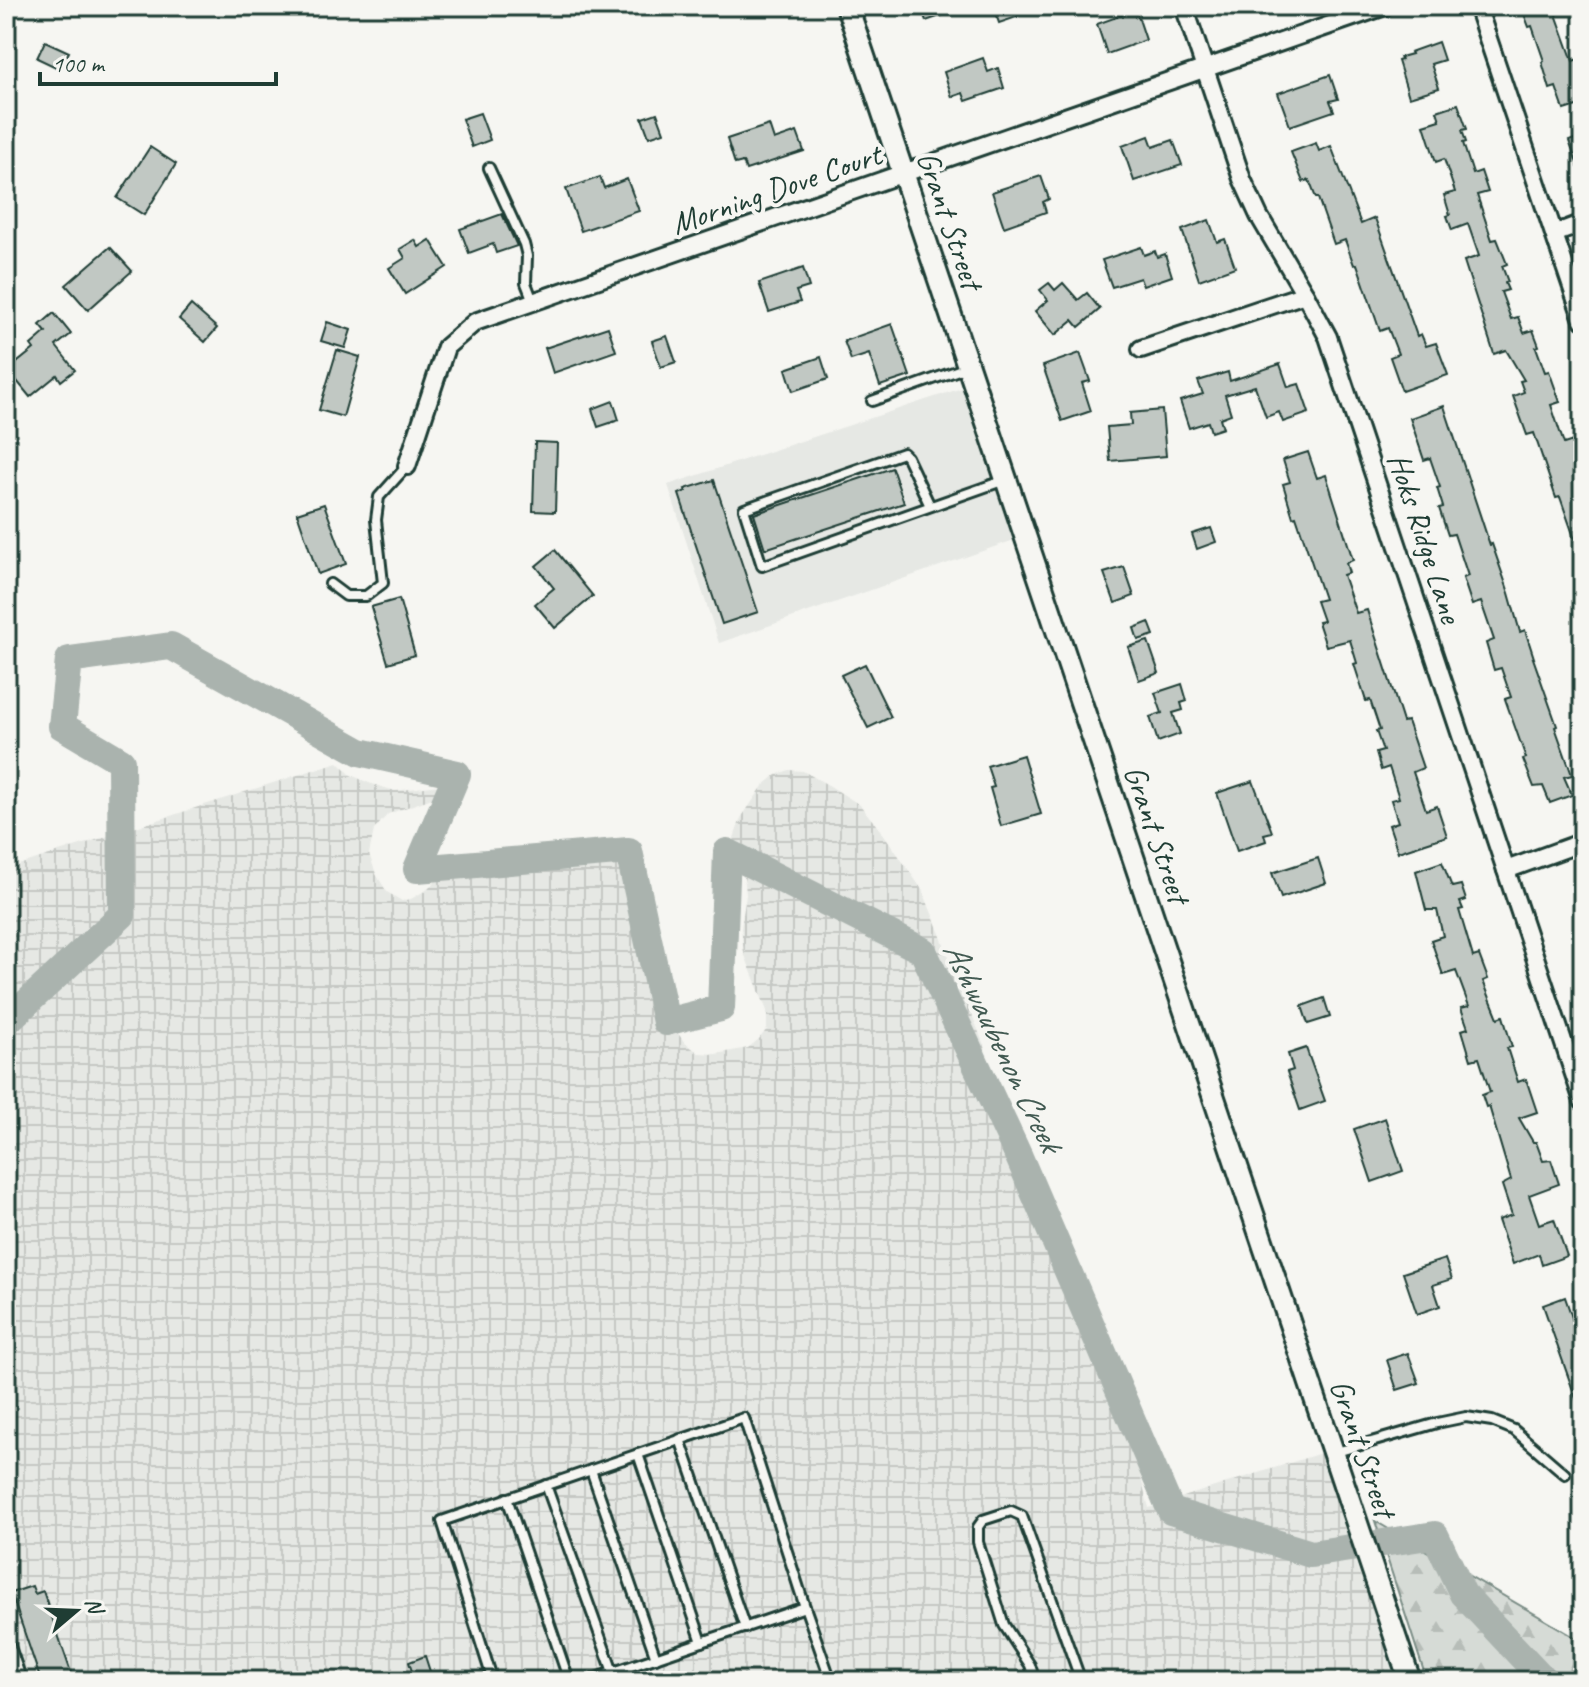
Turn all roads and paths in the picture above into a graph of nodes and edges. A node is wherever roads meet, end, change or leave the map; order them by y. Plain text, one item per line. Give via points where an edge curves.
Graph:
1 (847, 6) edge
2 (1184, 6) edge
3 (1385, 6) edge
4 (1477, 6) edge
5 (1205, 69) junction
6 (489, 168) dead end
7 (903, 174) junction
8 (1583, 223) edge
9 (1554, 234) junction
10 (1305, 294) junction
11 (534, 302) junction
12 (1583, 320) edge
13 (1141, 349) dead end
14 (968, 367) junction
15 (872, 401) dead end
16 (407, 466) joint
17 (1006, 479) junction
18 (930, 506) junction
19 (330, 584) dead end
20 (1583, 842) edge
21 (1506, 870) junction
22 (1583, 1101) edge
23 (680, 1439) junction
24 (1333, 1453) junction
25 (638, 1454) junction
26 (591, 1470) junction
27 (1565, 1474) dead end
28 (546, 1485) junction
29 (507, 1498) junction
30 (805, 1607) junction
31 (745, 1628) junction
32 (6, 1635) edge
33 (702, 1642) junction
34 (656, 1658) junction
35 (613, 1672) junction
36 (22, 1681) edge
37 (493, 1681) edge
38 (569, 1681) edge
39 (587, 1681) edge
40 (831, 1681) edge
41 (1035, 1681) edge
42 (1081, 1681) edge
43 (1410, 1681) edge

1 - 7 street, Grant Street
2 - 5 street, Hoks Ridge Lane
3 - 5 street, Morning Dove Court
4 - 9 street
5 - 7 street, Morning Dove Court
5 - 10 street, Hoks Ridge Lane via 1242,179
6 - 11 lane via 524,244 526,283
7 - 11 street, Morning Dove Court
7 - 14 street, Grant Street
8 - 9 street
9 - 12 street
10 - 13 street
10 - 21 street, Hoks Ridge Lane via 1328,337
11 - 16 street, Morning Dove Court via 475,322 446,347
14 - 15 lane
14 - 17 street, Grant Street
16 - 19 lane via 379,497 376,520 383,583 366,596 346,596
17 - 18 lane
17 - 24 street, Grant Street
18 - 18 lane via 762,566 744,509 903,453
20 - 21 street
21 - 22 street, Hoks Ridge Lane
23 - 25 lane
23 - 30 lane via 744,1418
23 - 31 lane
24 - 27 lane via 1466,1417 1514,1430
24 - 43 street, Grant Street
25 - 26 lane
25 - 33 lane
26 - 28 lane
26 - 34 lane
28 - 29 lane
28 - 35 lane
29 - 37 lane via 442,1521
29 - 38 lane
30 - 31 lane
30 - 40 lane
31 - 33 lane
32 - 36 lane
33 - 34 lane
34 - 35 lane
35 - 39 lane
41 - 42 lane via 1004,1625 978,1542 983,1520 1011,1511 1022,1516

